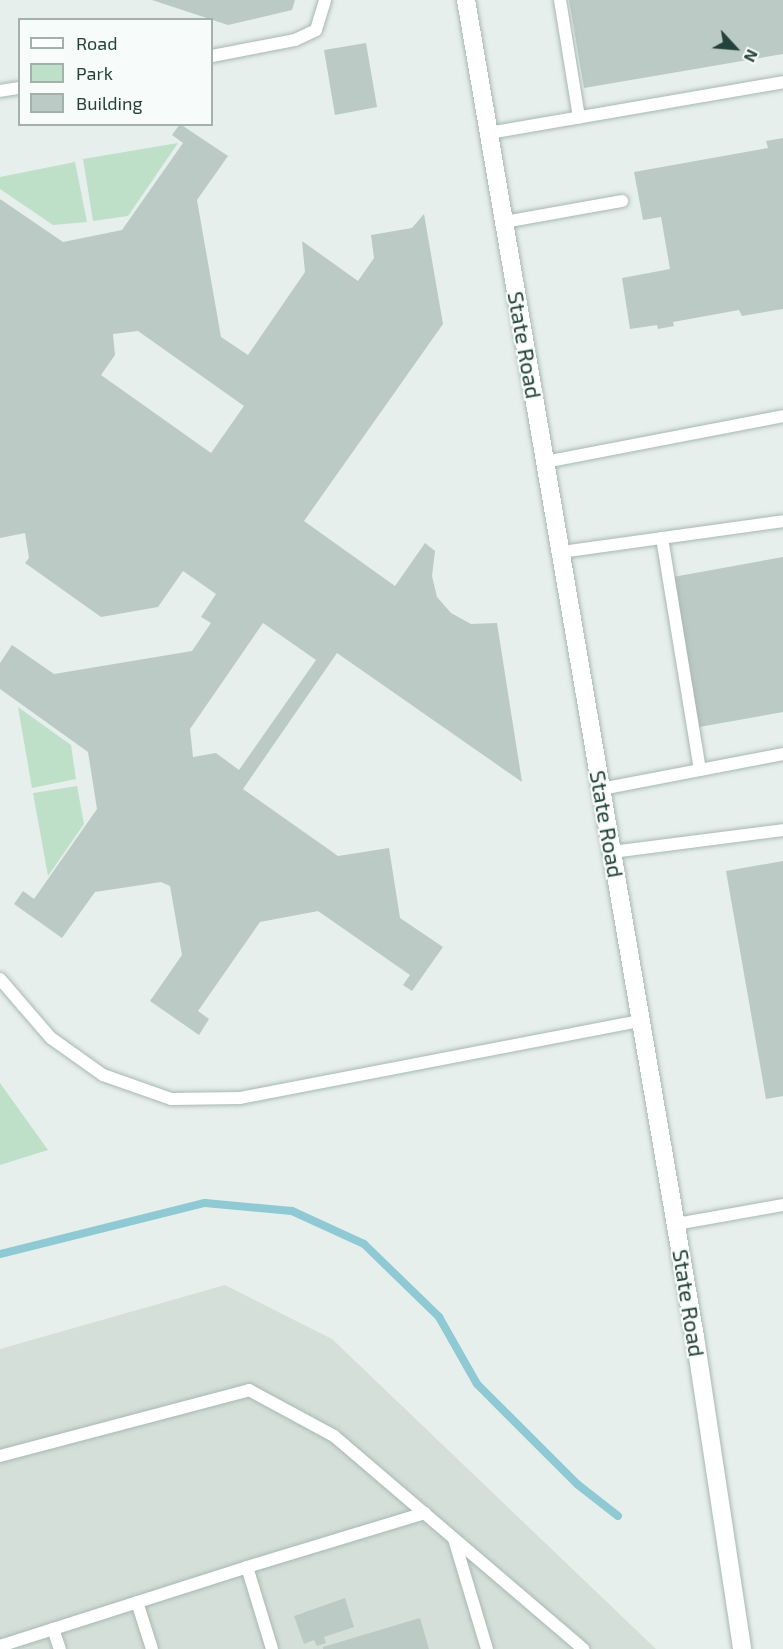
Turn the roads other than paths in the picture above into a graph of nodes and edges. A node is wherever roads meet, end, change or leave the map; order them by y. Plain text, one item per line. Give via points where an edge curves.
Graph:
1 (325, 0) edge
2 (466, 0) edge
3 (560, 0) edge
4 (213, 56) edge
5 (783, 82) edge
6 (18, 88) edge
7 (0, 91) edge
8 (579, 117) junction
9 (489, 133) junction
10 (622, 201) dead end
11 (504, 222) junction
12 (783, 416) edge
13 (545, 462) junction
14 (783, 521) edge
15 (662, 538) junction
16 (561, 552) junction
17 (783, 754) edge
18 (700, 770) junction
19 (601, 789) junction
20 (783, 830) edge
21 (612, 852) junction
22 (0, 979) edge
23 (641, 1021) junction
24 (783, 1205) edge
25 (676, 1224) junction
26 (0, 1456) edge
27 (425, 1513) junction
28 (453, 1537) junction
29 (247, 1567) junction
30 (136, 1602) junction
31 (53, 1629) junction
32 (0, 1646) edge
33 (60, 1649) edge
34 (152, 1649) edge
35 (272, 1649) edge
36 (488, 1649) edge
37 (584, 1649) edge
38 (742, 1649) edge

1 - 4 lane via 316,30 295,40
2 - 9 main road, State Road
3 - 8 lane
5 - 8 lane
6 - 7 lane
8 - 9 lane
9 - 11 main road, State Road
10 - 11 lane
11 - 13 main road, State Road
12 - 13 lane
13 - 16 main road, State Road
14 - 15 lane
15 - 16 lane
15 - 18 lane
16 - 19 main road, State Road
17 - 18 lane
18 - 19 lane
19 - 21 main road, State Road
20 - 21 lane
21 - 23 main road, State Road
22 - 23 lane via 51,1038 103,1075 171,1099 240,1098
23 - 25 main road, State Road
24 - 25 lane
25 - 38 main road, State Road
26 - 27 lane via 249,1389 334,1436
27 - 28 lane
27 - 29 lane
28 - 36 lane
28 - 37 lane
29 - 30 lane
29 - 35 lane
30 - 31 lane
30 - 34 lane
31 - 32 lane
31 - 33 lane

